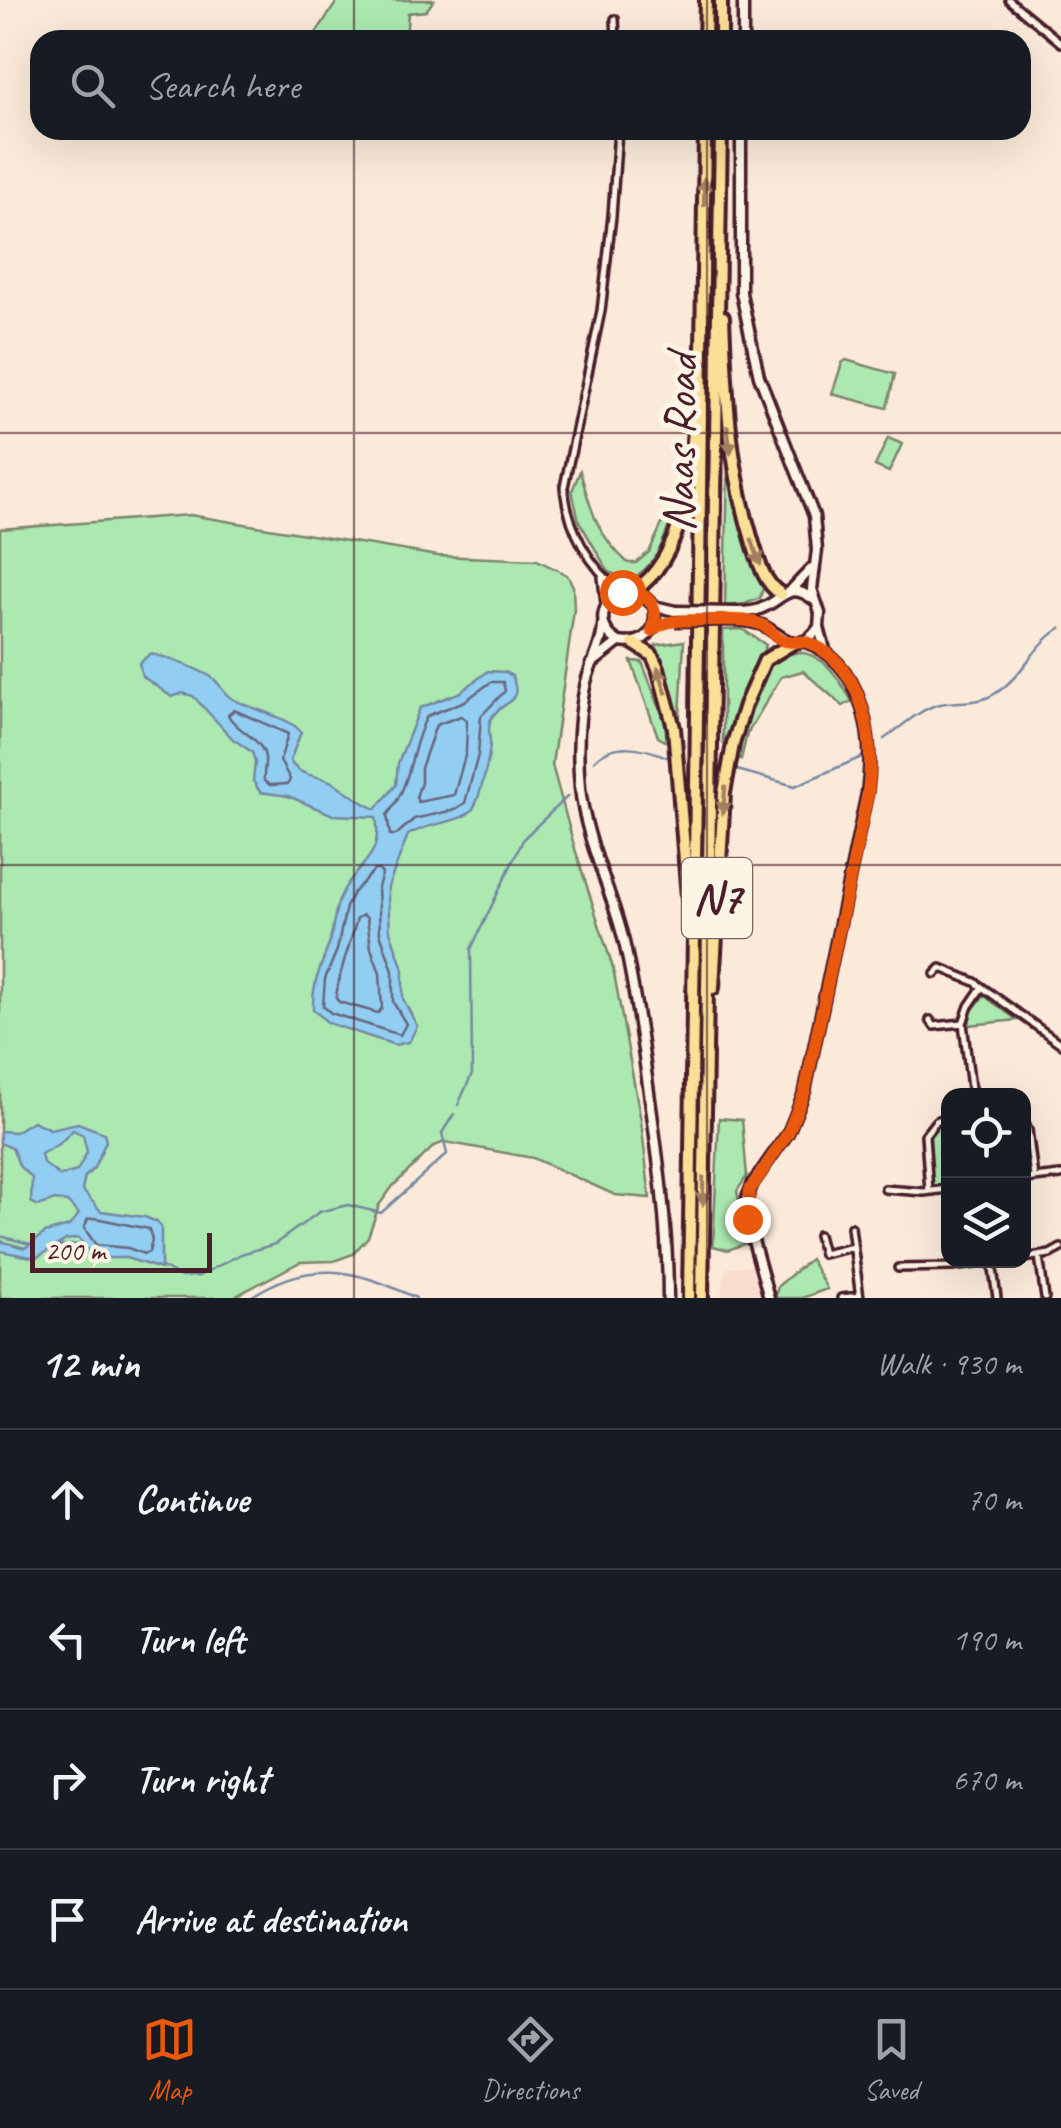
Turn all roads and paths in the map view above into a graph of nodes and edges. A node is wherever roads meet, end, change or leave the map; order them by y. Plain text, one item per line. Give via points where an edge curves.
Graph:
1 (706, 0) edge
2 (722, 0) edge
3 (743, 0) edge
4 (1010, 0) edge
5 (1026, 0) edge
6 (1019, 8) junction
7 (615, 19) dead end
8 (616, 30) edge
9 (705, 30) edge
10 (721, 30) edge
11 (743, 30) edge
12 (1061, 43) edge
13 (617, 140) edge
14 (705, 140) edge
15 (721, 140) edge
16 (721, 140) edge
17 (741, 140) edge
18 (704, 254) junction
19 (815, 564) junction
20 (602, 577) junction
21 (628, 591) junction
22 (781, 596) junction
23 (814, 600) junction
24 (605, 606) junction
25 (654, 606) junction
26 (675, 616) junction
27 (737, 616) junction
28 (603, 624) junction
29 (818, 627) junction
30 (770, 630) junction
31 (652, 631) junction
32 (619, 642) junction
33 (798, 642) junction
34 (633, 643) junction
35 (826, 652) junction
36 (591, 664) junction
37 (935, 974) dead end
38 (982, 987) junction
39 (930, 1020) dead end
40 (963, 1023) junction
41 (1061, 1044) edge
42 (971, 1088) edge
43 (705, 1094) junction
44 (692, 1095) junction
45 (941, 1119) edge
46 (1031, 1154) edge
47 (1061, 1175) edge
48 (1031, 1178) edge
49 (1034, 1178) junction
50 (885, 1189) dead end
51 (941, 1190) edge
52 (928, 1192) junction
53 (851, 1227) dead end
54 (818, 1235) dead end
55 (853, 1247) junction
56 (1061, 1248) edge
57 (1039, 1256) junction
58 (1031, 1257) edge
59 (941, 1265) edge
60 (898, 1268) dead end
61 (993, 1268) edge
62 (860, 1297) edge
63 (668, 1298) edge
64 (690, 1298) edge
65 (702, 1298) edge
66 (769, 1298) edge
67 (841, 1298) edge
68 (997, 1298) edge
69 (1045, 1298) edge

1 - 9 highway
2 - 10 highway
3 - 11 street
4 - 6 street
5 - 6 street
6 - 12 street
7 - 8 street
13 - 20 street via 601,311 564,487 569,520
18 -> 14 highway, Naas Road / N7
15 -> 22 highway, N7 via 731,457 757,557
16 - 43 highway, Naas Road / N7
17 - 19 street via 739,261 748,332 814,516
18 - 21 highway, N7 via 686,490 662,564
18 - 44 highway, Naas Road / N7
19 - 22 street
19 - 23 street
20 - 21 street
20 - 24 street
21 - 24 street
21 - 25 street
22 - 23 street via 803,592
22 - 27 street
22 - 30 street via 768,613
23 - 29 street
24 - 28 street
25 - 26 street
25 - 31 street
26 - 27 street, bridge
26 - 31 street
27 - 30 street
28 - 32 street
28 - 36 street
29 - 33 street
29 - 35 street
30 - 33 street
31 - 34 street
32 - 34 street
32 - 36 street
33 - 35 street
33 -> 43 highway, N7 via 766,660 731,756
44 -> 34 highway, N7 via 679,762 658,668
35 - 66 street via 866,717 870,776 805,1091 796,1119 747,1198
36 - 63 street via 579,737 580,786 634,992
37 - 38 street via 941,968
38 - 40 street
38 - 41 street
39 - 40 street via 934,1026
40 - 42 street
43 -> 65 highway, Naas Road / N7
44 - 64 highway, Naas Road / N7
45 - 52 street via 925,1135
46 - 49 street
47 - 49 street
48 - 49 street
50 - 52 street
51 - 52 street
53 - 55 street
54 - 55 street via 823,1254
55 - 62 street
56 - 57 street
57 - 58 street
57 - 69 street
59 - 60 street
61 - 68 street
62 - 67 street

